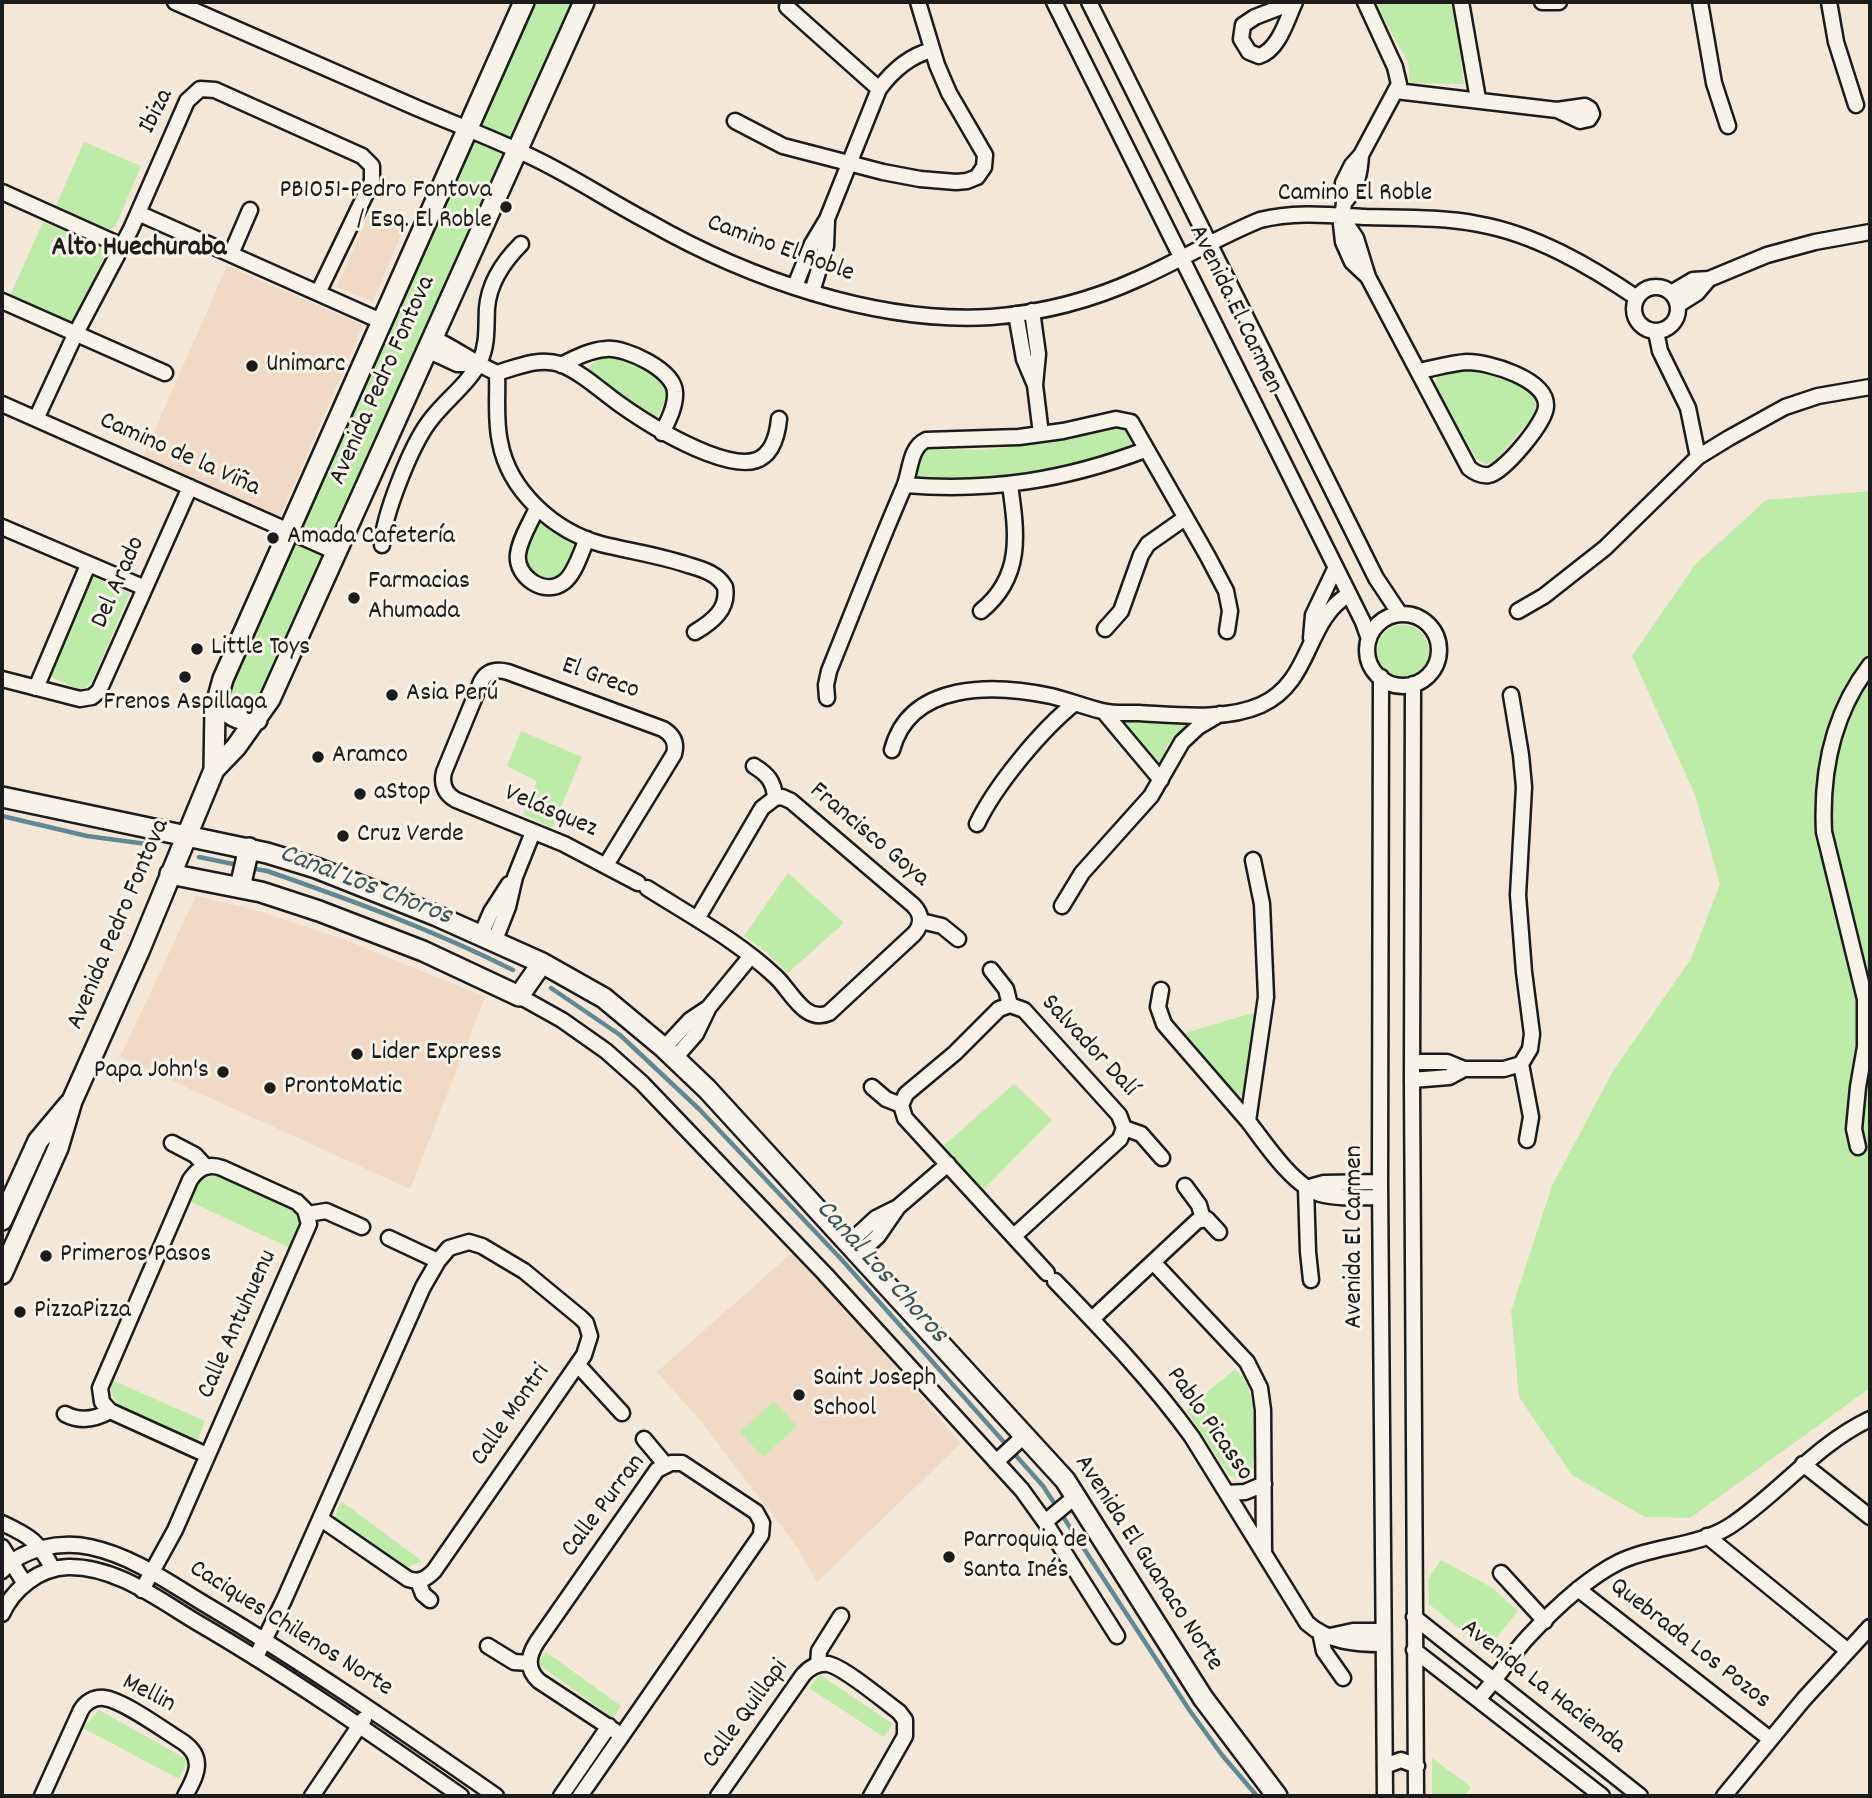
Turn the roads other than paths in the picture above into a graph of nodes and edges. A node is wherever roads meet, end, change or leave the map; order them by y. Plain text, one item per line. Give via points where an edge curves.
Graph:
1 (175, 2) edge
2 (524, 2) edge
3 (584, 2) edge
4 (918, 2) edge
5 (1054, 2) edge
6 (1089, 2) edge
7 (1364, 2) edge
8 (1461, 2) edge
9 (1542, 2) edge
10 (1559, 2) edge
11 (1700, 2) edge
12 (1829, 2) edge
13 (787, 7) dead end
14 (932, 50) junction
15 (879, 89) junction
16 (1396, 91) junction
17 (1478, 99) junction
18 (1856, 105) dead end
19 (1557, 110) dead end
20 (735, 121) dead end
21 (1728, 126) dead end
22 (467, 129) junction
23 (516, 150) junction
24 (848, 163) junction
25 (2, 192) edge
26 (1343, 209) junction
27 (250, 210) dead end
28 (138, 213) junction
29 (827, 219) junction
30 (1870, 232) edge
31 (1209, 243) junction
32 (522, 244) dead end
33 (122, 246) junction
34 (231, 254) junction
35 (1181, 258) junction
36 (795, 286) junction
37 (812, 292) junction
38 (318, 293) junction
39 (1637, 299) junction
40 (1674, 299) junction
41 (2, 302) edge
42 (1032, 311) junction
43 (1016, 314) junction
44 (383, 322) junction
45 (1656, 332) junction
46 (75, 335) junction
47 (430, 344) junction
48 (478, 364) junction
49 (561, 365) junction
50 (1419, 371) junction
51 (165, 373) dead end
52 (497, 373) junction
53 (1035, 385) junction
54 (1870, 387) edge
55 (2, 404) edge
56 (36, 419) junction
57 (779, 419) dead end
58 (662, 433) junction
59 (1041, 434) junction
60 (1145, 450) junction
61 (1698, 457) junction
62 (905, 485) junction
63 (1010, 485) junction
64 (190, 487) junction
65 (537, 508) junction
66 (1185, 518) junction
67 (2, 527) edge
68 (289, 531) junction
69 (587, 539) junction
70 (382, 545) dead end
71 (337, 552) junction
72 (88, 565) junction
73 (1335, 569) junction
74 (145, 588) junction
75 (1348, 595) junction
76 (981, 611) dead end
77 (1518, 611) dead end
78 (1400, 614) junction
79 (1105, 629) dead end
80 (1227, 631) dead end
81 (695, 632) dead end
82 (1369, 639) junction
83 (1311, 643) junction
84 (1870, 665) edge
85 (1381, 677) junction
86 (2, 679) edge
87 (1413, 684) junction
88 (36, 688) junction
89 (1511, 695) dead end
90 (827, 698) dead end
91 (217, 699) junction
92 (1075, 703) junction
93 (1104, 712) junction
94 (1222, 714) junction
95 (257, 720) junction
96 (892, 750) dead end
97 (754, 766) dead end
98 (214, 770) junction
99 (1161, 780) junction
100 (444, 789) joint
101 (2, 797) edge
102 (775, 797) junction
103 (977, 824) dead end
104 (533, 832) junction
105 (187, 836) junction
106 (1253, 860) dead end
107 (606, 865) junction
108 (245, 867) junction
109 (170, 874) junction
110 (1062, 906) dead end
111 (697, 919) junction
112 (921, 922) junction
113 (488, 938) junction
114 (958, 939) dead end
115 (751, 956) junction
116 (542, 963) junction
117 (991, 970) dead end
118 (1161, 990) dead end
119 (519, 996) junction
120 (1010, 1005) junction
121 (814, 1015) joint
122 (670, 1053) junction
123 (1412, 1062) junction
124 (1521, 1064) junction
125 (1464, 1069) junction
126 (1412, 1080) junction
127 (872, 1087) dead end
128 (72, 1101) junction
129 (901, 1105) junction
130 (1248, 1121) junction
131 (1125, 1128) junction
132 (1527, 1140) dead end
133 (172, 1143) dead end
134 (1858, 1147) dead end
135 (1162, 1158) dead end
136 (948, 1164) junction
137 (206, 1167) junction
138 (1185, 1186) dead end
139 (1306, 1188) junction
140 (1380, 1189) junction
141 (308, 1214) junction
142 (1203, 1219) junction
143 (2, 1220) edge
144 (362, 1227) dead end
145 (1219, 1232) dead end
146 (1014, 1236) junction
147 (389, 1238) dead end
148 (854, 1248) junction
149 (438, 1261) junction
150 (1153, 1262) junction
151 (2, 1274) edge
152 (1311, 1280) dead end
153 (1092, 1319) junction
154 (578, 1365) junction
155 (110, 1411) junction
156 (622, 1413) dead end
157 (65, 1414) dead end
158 (1870, 1419) edge
159 (644, 1439) dead end
160 (1021, 1439) junction
161 (207, 1455) junction
162 (1000, 1459) junction
163 (665, 1464) junction
164 (1803, 1464) junction
165 (1264, 1485) junction
166 (1227, 1493) junction
167 (1072, 1500) junction
168 (1870, 1517) edge
169 (1049, 1518) junction
170 (321, 1520) junction
171 (2, 1523) edge
172 (1706, 1536) junction
173 (2, 1548) edge
174 (43, 1548) junction
175 (1265, 1554) junction
176 (7, 1567) edge
177 (53, 1569) junction
178 (152, 1573) junction
179 (1501, 1573) dead end
180 (418, 1581) junction
181 (25, 1584) junction
182 (1578, 1589) junction
183 (142, 1590) junction
184 (430, 1600) dead end
185 (2, 1614) edge
186 (841, 1616) dead end
187 (1414, 1618) junction
188 (1545, 1621) junction
189 (1870, 1627) edge
190 (1325, 1634) junction
191 (1117, 1636) dead end
192 (1383, 1638) junction
193 (265, 1640) junction
194 (488, 1646) dead end
195 (1414, 1650) junction
196 (1848, 1651) junction
197 (256, 1657) junction
198 (529, 1663) junction
199 (818, 1665) junction
200 (1343, 1678) dead end
201 (1495, 1681) junction
202 (1478, 1699) junction
203 (370, 1709) junction
204 (360, 1725) junction
205 (615, 1730) junction
206 (1770, 1739) junction
207 (1385, 1766) junction
208 (1417, 1766) junction
209 (42, 1796) edge
210 (185, 1796) edge
211 (312, 1796) edge
212 (461, 1796) edge
213 (496, 1796) edge
214 (561, 1796) edge
215 (580, 1796) edge
216 (718, 1796) edge
217 (870, 1796) edge
218 (1277, 1796) edge
219 (1385, 1796) edge
220 (1416, 1796) edge
221 (1602, 1796) edge
222 (1640, 1796) edge
223 (1724, 1796) edge

1 - 22 street, Camino El Roble
2 - 22 street, Avenida Pedro Fontova
3 - 23 street, Avenida Pedro Fontova
4 - 14 street
5 - 35 street, Avenida El Carmen
6 - 31 street, Avenida El Carmen
7 - 16 street via 1398,76
8 - 17 street
9 - 10 street
11 - 21 street via 1712,74
12 - 18 street
13 - 15 street
14 - 15 street via 908,60
14 - 24 street via 949,93 985,155 981,173 967,181 947,181
15 - 24 street
16 - 17 street
16 - 26 street via 1361,155 1355,188
17 - 19 street
20 - 24 street via 771,141
22 - 23 street, Camino El Roble
22 - 44 street, Avenida Pedro Fontova
23 - 36 street, Camino El Roble via 679,238
23 - 47 street, Avenida Pedro Fontova
24 - 29 street
25 - 33 street
26 - 31 street, Camino El Roble via 1275,216
26 - 39 street, Camino El Roble via 1464,221 1508,231 1563,254
26 - 50 street via 1346,252 1368,277
27 - 34 street
28 - 33 street, Ibiza
28 - 34 street
28 - 38 street, Ibiza via 190,96 200,89 215,90 362,156 372,166 372,181
29 - 36 street
29 - 37 street via 826,246
30 - 40 street via 1756,259 1709,279 1697,293
31 - 35 street, Camino El Roble
31 - 78 street, Avenida El Carmen via 1376,578
32 - 48 street via 503,264 491,287 485,344
33 - 46 street, Ibiza
34 - 38 street
35 - 42 street, Camino El Roble via 1114,289
35 - 73 street, Avenida El Carmen
36 - 37 street, Camino El Roble
37 - 43 street, Camino El Roble via 917,313 962,317
38 - 44 street
39 - 40 street via 1659,287
39 - 45 street via 1635,317
40 - 45 street via 1678,311 1673,323
41 - 46 street
42 - 43 street, Camino El Roble
42 - 53 street via 1038,354
43 - 53 street via 1024,359
44 - 68 street, Avenida Pedro Fontova
45 - 61 street via 1660,351 1688,408
46 - 51 street
46 - 56 street, Ibiza
47 - 48 street via 457,364
47 - 71 street, Avenida Pedro Fontova
48 - 52 street
48 - 70 street via 423,430 390,507
49 - 52 street via 536,362
49 - 58 street
49 - 58 street via 607,348 648,362 675,387
50 - 50 street via 1466,464 1478,474 1499,470 1545,412 1545,396 1538,387 1492,366 1467,362
52 - 65 street via 503,457
53 - 59 street
54 - 61 street via 1786,407
55 - 56 street, Camino de la Viña
56 - 64 street, Camino de la Viña
57 - 58 street via 775,440 765,455 745,464
59 - 60 street via 1122,419 1134,425
59 - 62 street via 926,440 916,447
60 - 63 street via 1076,472
60 - 66 street
61 - 77 street via 1605,548
62 - 63 street
62 - 90 street via 829,671
63 - 76 street via 1013,562 1001,591
64 - 68 street, Camino de la Viña
64 - 74 street, Del Arado
65 - 69 street
65 - 69 street via 518,553 521,570 532,582 546,587 565,582
66 - 79 street via 1148,544 1121,611
66 - 80 street via 1226,591
67 - 72 street
68 - 71 street, Camino de la Viña
68 - 91 street, Avenida Pedro Fontova
69 - 81 street via 655,555 720,579 726,593 724,604 716,617
71 - 95 street, Avenida Pedro Fontova
72 - 74 street
72 - 88 street
73 - 75 street, Avenida El Carmen
73 - 83 street via 1313,615
74 - 88 street, Del Arado via 101,687 92,697 80,699
75 - 82 street, Avenida El Carmen
75 - 83 street via 1332,607
78 - 82 street via 1383,620
78 - 87 street via 1425,621 1438,643 1434,669
82 - 85 street via 1370,663
83 - 94 street via 1298,673 1279,693 1252,708
84 - 134 street via 1836,730 1823,801 1824,832 1865,999 1866,1047 1854,1129
85 - 87 street via 1396,685
85 - 140 street, Avenida El Carmen
86 - 88 street
87 - 123 street
89 - 124 street via 1524,787 1519,918 1532,1034
91 - 95 street via 229,715
91 - 98 street, Avenida Pedro Fontova
92 - 93 street
92 - 96 street via 1020,691 955,692 915,712 898,732
92 - 103 street via 993,794
93 - 94 street
93 - 99 street
94 - 99 street via 1182,742
95 - 98 street, Avenida Pedro Fontova
97 - 102 street via 768,776
98 - 105 street, Avenida Pedro Fontova
99 - 110 street via 1082,873
100 - 104 street, Velásquez via 456,800
100 - 107 street, El Greco via 444,772 481,682 494,670 663,729 674,742 674,754
101 - 105 street, Avenida El Guanaco Norte
102 - 111 street via 762,808
102 - 112 street, Francisco Goya via 791,801 852,853 917,910
104 - 107 street, Velásquez
104 - 113 street via 514,877 508,906
105 - 108 street, Avenida El Guanaco Norte
105 - 109 street, Avenida Pedro Fontova
106 - 130 street via 1261,888 1266,997
107 - 111 street, Velásquez
108 - 109 street, Avenida El Guanaco Norte
108 - 113 street, Avenida El Guanaco Norte via 316,869
108 - 119 street, Avenida El Guanaco Norte via 319,911 423,951
109 - 128 street, Avenida Pedro Fontova
111 - 115 street, Velásquez
112 - 114 street, Francisco Goya via 942,926
112 - 121 street, Francisco Goya via 914,934 833,1010
113 - 116 street, Avenida El Guanaco Norte
115 - 121 street, Velásquez
115 - 122 street via 709,1007 690,1020
116 - 119 street
116 - 122 street, Avenida El Guanaco Norte via 604,998
117 - 120 street, Salvador Dalí via 1006,989
118 - 130 street via 1158,1007 1164,1024
119 - 162 street, Avenida El Guanaco Norte via 606,1051 642,1083
120 - 129 street, Salvador Dalí via 999,1009 906,1094
120 - 131 street, Salvador Dalí via 1024,1010 1122,1119
122 - 148 street, Avenida El Guanaco Norte
123 - 125 street via 1447,1062
123 - 126 street
124 - 125 street via 1491,1071
124 - 132 street via 1531,1117
125 - 126 street via 1449,1077
126 - 187 street
127 - 129 street, Pablo Picasso
128 - 143 street, Avenida Pedro Fontova via 38,1141
128 - 151 street, Avenida Pedro Fontova via 58,1148
129 - 136 street, Pablo Picasso via 905,1118
130 - 139 street
131 - 135 street, Salvador Dalí via 1141,1134
131 - 146 street, Salvador Dalí via 1120,1139
133 - 137 street
136 - 146 street, Pablo Picasso
136 - 148 street via 898,1207 876,1218
137 - 141 street via 222,1168 297,1202
137 - 155 street via 190,1180 102,1382 100,1395
138 - 142 street
139 - 140 street via 1325,1195
139 - 152 street
140 - 192 street, Avenida El Carmen
141 - 144 street via 326,1211
141 - 161 street, Calle Antuhuenu via 308,1230
142 - 145 street
142 - 150 street
146 - 153 street, Pablo Picasso
147 - 149 street
148 - 160 street, Avenida El Guanaco Norte
149 - 154 street, Calle Montri via 449,1248 469,1242 524,1271 586,1323 589,1343
149 - 170 street
150 - 153 street
150 - 165 street, Pablo Picasso via 1256,1377 1263,1399
153 - 166 street, Pablo Picasso via 1174,1412
154 - 156 street
154 - 180 street, Calle Montri via 434,1571
155 - 157 street via 85,1419
155 - 161 street
158 - 164 street
159 - 163 street
160 - 162 street
160 - 167 street, Avenida El Guanaco Norte
161 - 178 street, Calle Antuhuenu
162 - 169 street, Avenida El Guanaco Norte
163 - 198 street, Calle Purran via 537,1642
163 - 205 street, Calle Purran via 688,1465 756,1512 762,1529
164 - 168 street
164 - 172 street via 1728,1528
165 - 166 street
165 - 175 street, Pablo Picasso
166 - 175 street, Pablo Picasso
167 - 169 street
167 - 218 street, Avenida El Guanaco Norte via 1203,1698
169 - 191 street, Avenida El Guanaco Norte
170 - 180 street
170 - 193 street
171 - 174 street
172 - 182 street via 1633,1556
172 - 196 street
173 - 176 street
174 - 176 street, Caciques Chilenos Norte
174 - 177 street
174 - 178 street, Caciques Chilenos Norte via 90,1547
175 - 190 street via 1300,1615
176 - 181 street
177 - 181 street
177 - 183 street, Caciques Chilenos Norte via 103,1572
178 - 183 street, Calle Antuhuenu
178 - 193 street, Caciques Chilenos Norte
179 - 188 street
180 - 184 street
181 - 185 street
182 - 188 street
182 - 206 street, Quebrada Los Pozos
183 - 197 street, Caciques Chilenos Norte
186 - 199 street, Calle Quillapi via 819,1650
187 - 195 street
187 - 201 street, Avenida La Hacienda
188 - 201 street
189 - 196 street
190 - 192 street via 1353,1631
190 - 200 street via 1324,1651
192 - 207 street, Avenida El Carmen
193 - 197 street
193 - 203 street, Caciques Chilenos Norte
194 - 198 street via 514,1662
195 - 202 street, Avenida La Hacienda
195 - 208 street
196 - 206 street
197 - 204 street, Caciques Chilenos Norte
198 - 205 street via 539,1681
199 - 216 street, Calle Quillapi via 803,1675
199 - 217 street, Calle Quillapi via 839,1668 905,1720 905,1736
201 - 202 street
201 - 222 street, Avenida La Hacienda
202 - 221 street, Avenida La Hacienda
203 - 204 street
203 - 213 street, Caciques Chilenos Norte
204 - 211 street
204 - 212 street, Caciques Chilenos Norte
205 - 214 street, Calle Purran
205 - 215 street, Calle Purran
206 - 223 street
207 - 208 street via 1401,1760
207 - 219 street, Avenida El Carmen
208 - 220 street
209 - 210 street, Mellin via 81,1710 100,1698 116,1702 193,1750 198,1771

